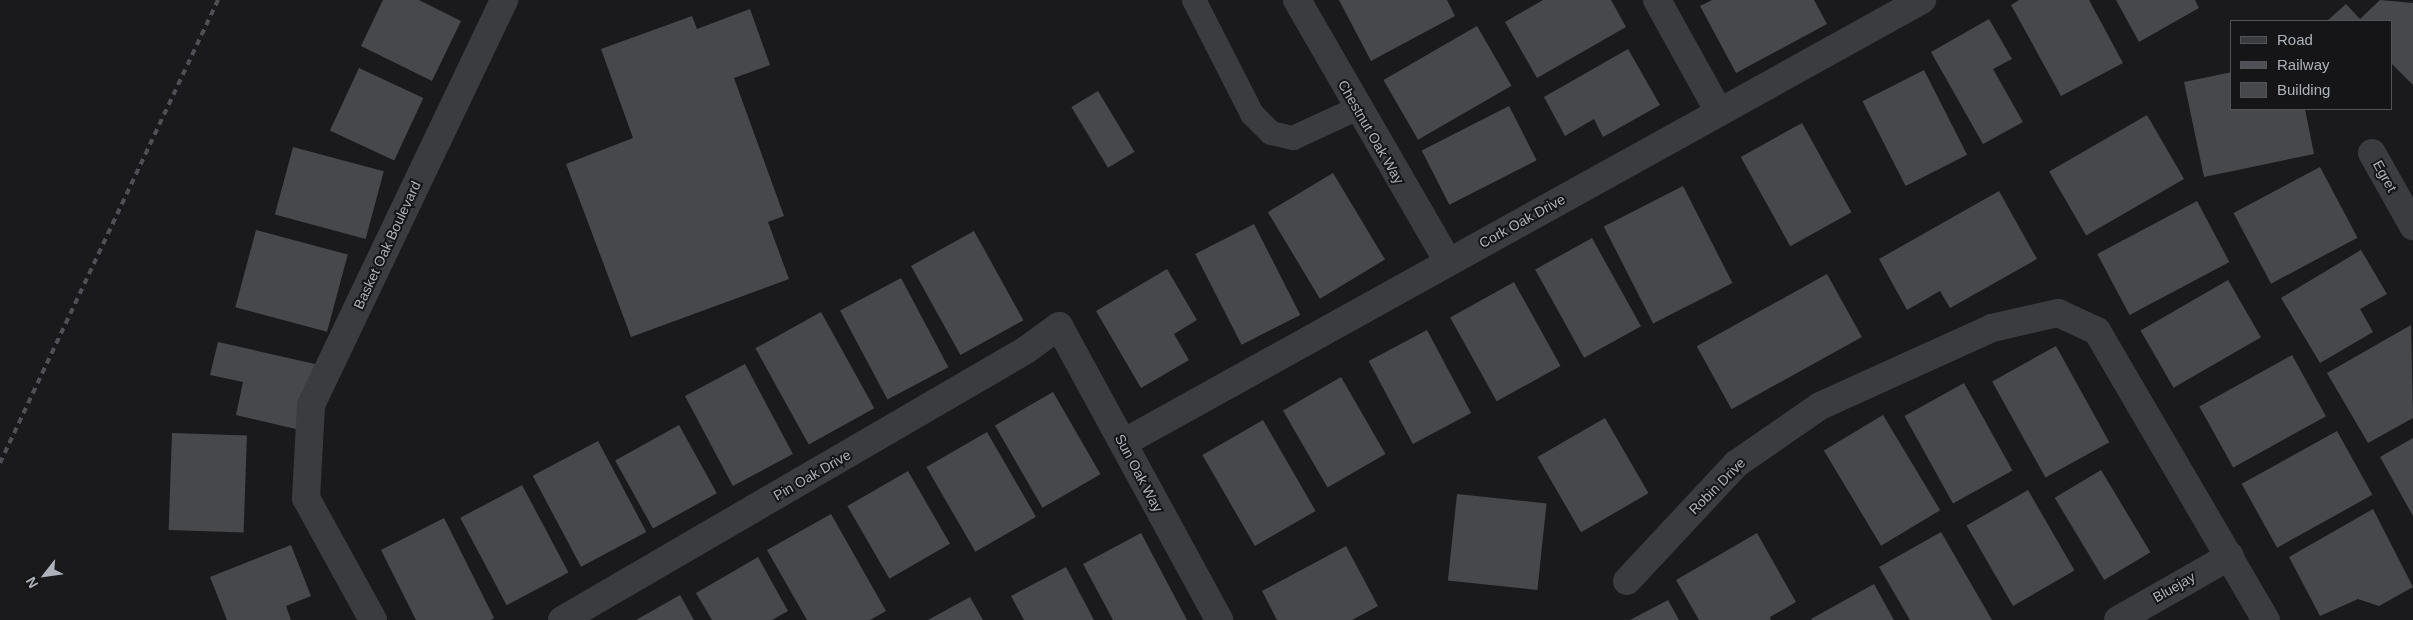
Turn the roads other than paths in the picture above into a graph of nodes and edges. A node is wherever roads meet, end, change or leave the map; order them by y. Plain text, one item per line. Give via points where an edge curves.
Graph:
1 (504, 0) edge
2 (1194, 0) edge
3 (1296, 0) edge
4 (1657, 0) edge
5 (1922, 0) edge
6 (1358, 108) junction
7 (1719, 112) junction
8 (2372, 153) dead end
9 (2413, 226) edge
10 (1448, 262) junction
11 (1059, 326) joint
12 (1123, 443) junction
13 (2230, 556) junction
14 (1627, 581) dead end
15 (1213, 618) edge
16 (373, 620) edge
17 (562, 620) edge
18 (2118, 620) edge
19 (2266, 620) edge

1 - 16 street, Basket Oak Boulevard via 312,405 306,498
2 - 6 lane via 1252,114 1271,133 1293,138
3 - 6 street, Chestnut Oak Way
4 - 7 street
5 - 7 street, Cork Oak Drive
6 - 10 street, Chestnut Oak Way
7 - 10 street, Cork Oak Drive
8 - 9 street, Egret
10 - 12 street, Cork Oak Drive
11 - 12 street, Sun Oak Way
11 - 17 street, Pin Oak Drive via 1026,350
12 - 15 street, Sun Oak Way
13 - 14 street, Robin Drive via 2097,331 2058,313 1992,328 1820,406 1736,464
13 - 18 street, Bluejay
13 - 19 street, Robin Drive

